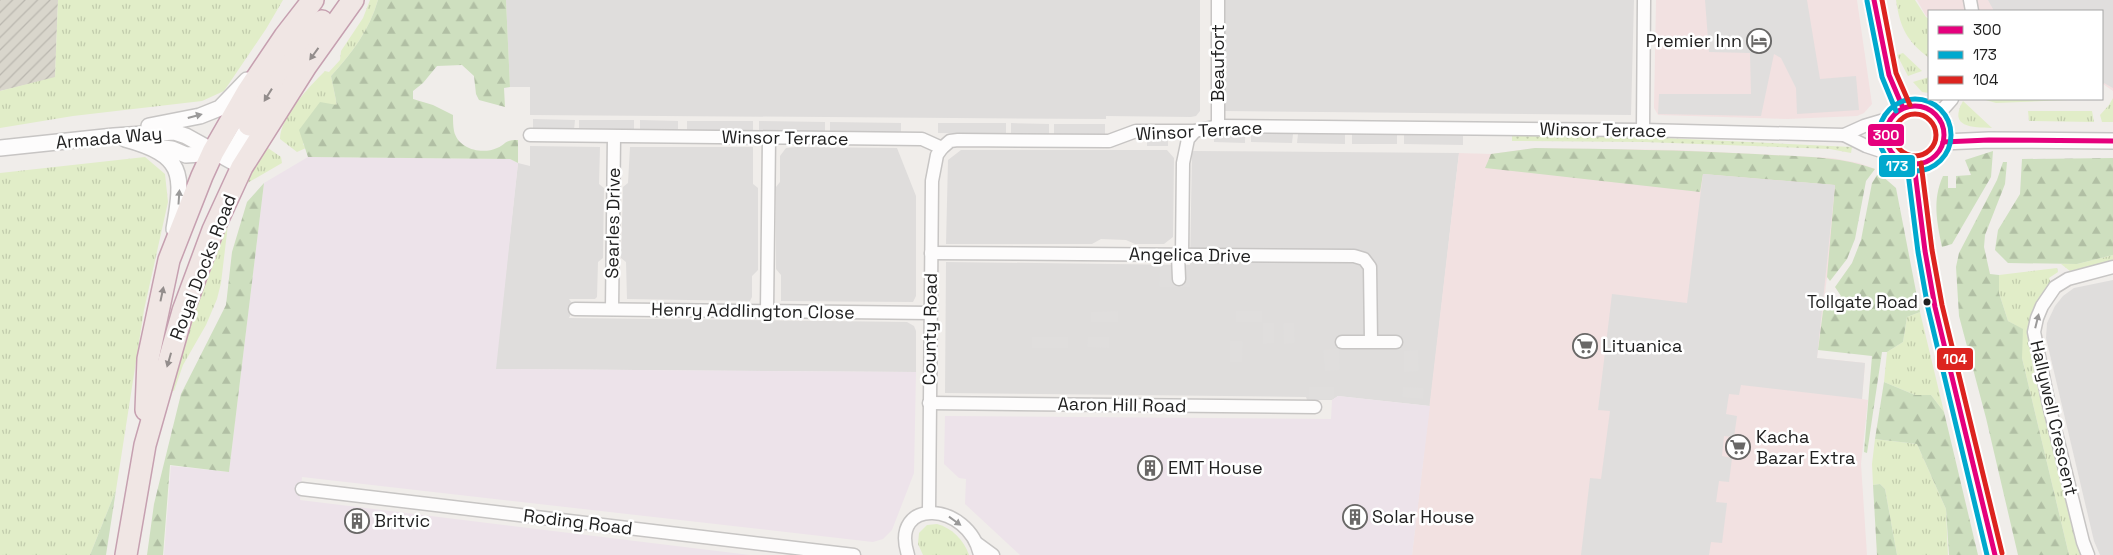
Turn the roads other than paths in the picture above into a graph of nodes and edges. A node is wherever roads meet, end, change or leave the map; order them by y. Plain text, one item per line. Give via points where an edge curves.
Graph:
1 (313, 0) edge
2 (339, 0) edge
3 (353, 0) edge
4 (1218, 0) edge
5 (1644, 0) edge
6 (1874, 0) edge
7 (285, 36) junction
8 (1951, 100) edge
9 (1897, 113) junction
10 (1937, 116) junction
11 (249, 125) joint
12 (1218, 126) junction
13 (1643, 130) junction
14 (1195, 131) junction
15 (530, 135) dead end
16 (1844, 135) junction
17 (114, 136) junction
18 (614, 137) junction
19 (769, 138) junction
20 (2113, 141) edge
21 (1943, 142) junction
22 (150, 146) junction
23 (0, 148) edge
24 (942, 148) junction
25 (213, 152) junction
26 (1893, 155) junction
27 (1914, 164) junction
28 (242, 167) junction
29 (931, 253) junction
30 (1180, 255) junction
31 (169, 260) junction
32 (2113, 267) edge
33 (1179, 278) dead end
34 (575, 309) dead end
35 (612, 309) junction
36 (767, 311) junction
37 (930, 313) junction
38 (1372, 341) junction
39 (1342, 342) dead end
40 (1396, 342) dead end
41 (929, 403) junction
42 (1315, 407) dead end
43 (145, 445) junction
44 (302, 489) dead end
45 (929, 512) junction
46 (979, 549) edge
47 (126, 555) edge
48 (854, 555) edge
49 (905, 555) edge
50 (992, 555) edge
51 (1995, 555) edge
52 (2088, 555) edge

1 - 7 highway, Royal Docks Road
2 -> 11 highway via 289,62
3 -> 28 highway, Royal Docks Road via 306,66
4 - 12 street, Beaufort
5 - 13 street
6 - 9 main road
17 -> 7 street via 200,116 220,108
7 - 25 highway, Royal Docks Road
8 - 10 street
9 - 10 main road via 1915,106
9 - 16 street, Winsor Terrace
9 - 26 main road via 1886,133
10 - 21 main road via 1942,124
11 - 25 street, Armada Way via 233,152
12 - 13 street, Winsor Terrace
12 - 14 street, Winsor Terrace
13 - 16 street, Winsor Terrace
14 - 24 street, Winsor Terrace via 1136,131 1109,141 958,140 950,141
14 - 30 street via 1188,138 1183,163
15 - 18 street, Winsor Terrace
16 - 26 street, Winsor Terrace
17 - 22 street, Armada Way
17 - 23 street, Armada Way
17 - 25 street, Armada Way via 174,132
18 - 19 street, Winsor Terrace
18 - 35 street, Searles Drive
19 - 24 street, Winsor Terrace via 922,139
19 - 36 street
20 - 21 street
21 - 27 main road via 1932,158
22 - 25 street, Armada Way via 186,155
31 -> 22 street via 179,201 178,176 166,157
24 - 29 street, County Road via 937,155 932,181
25 - 28 street, Armada Way
25 - 31 highway, Royal Docks Road
26 - 27 main road
27 - 51 main road via 1935,307
28 -> 43 highway, Royal Docks Road via 212,230 183,311
29 - 30 street, Angelica Drive
29 - 37 street, County Road
30 - 33 street
30 - 38 street, Angelica Drive via 1354,256 1364,259 1370,267
43 -> 31 highway, Royal Docks Road via 148,359
52 -> 32 street, Hallywell Crescent via 2049,405 2034,332 2036,318 2055,287 2068,279
34 - 35 street, Henry Addlington Close
35 - 36 street, Henry Addlington Close
36 - 37 street, Henry Addlington Close
37 - 41 street, County Road
38 - 39 street
38 - 40 street
41 - 42 street, Aaron Hill Road
41 - 45 street, County Road
43 - 47 highway, Royal Docks Road
44 - 48 street, Roding Road
45 -> 46 street via 939,512 960,524
45 - 49 street via 921,514 907,529
46 - 50 street

